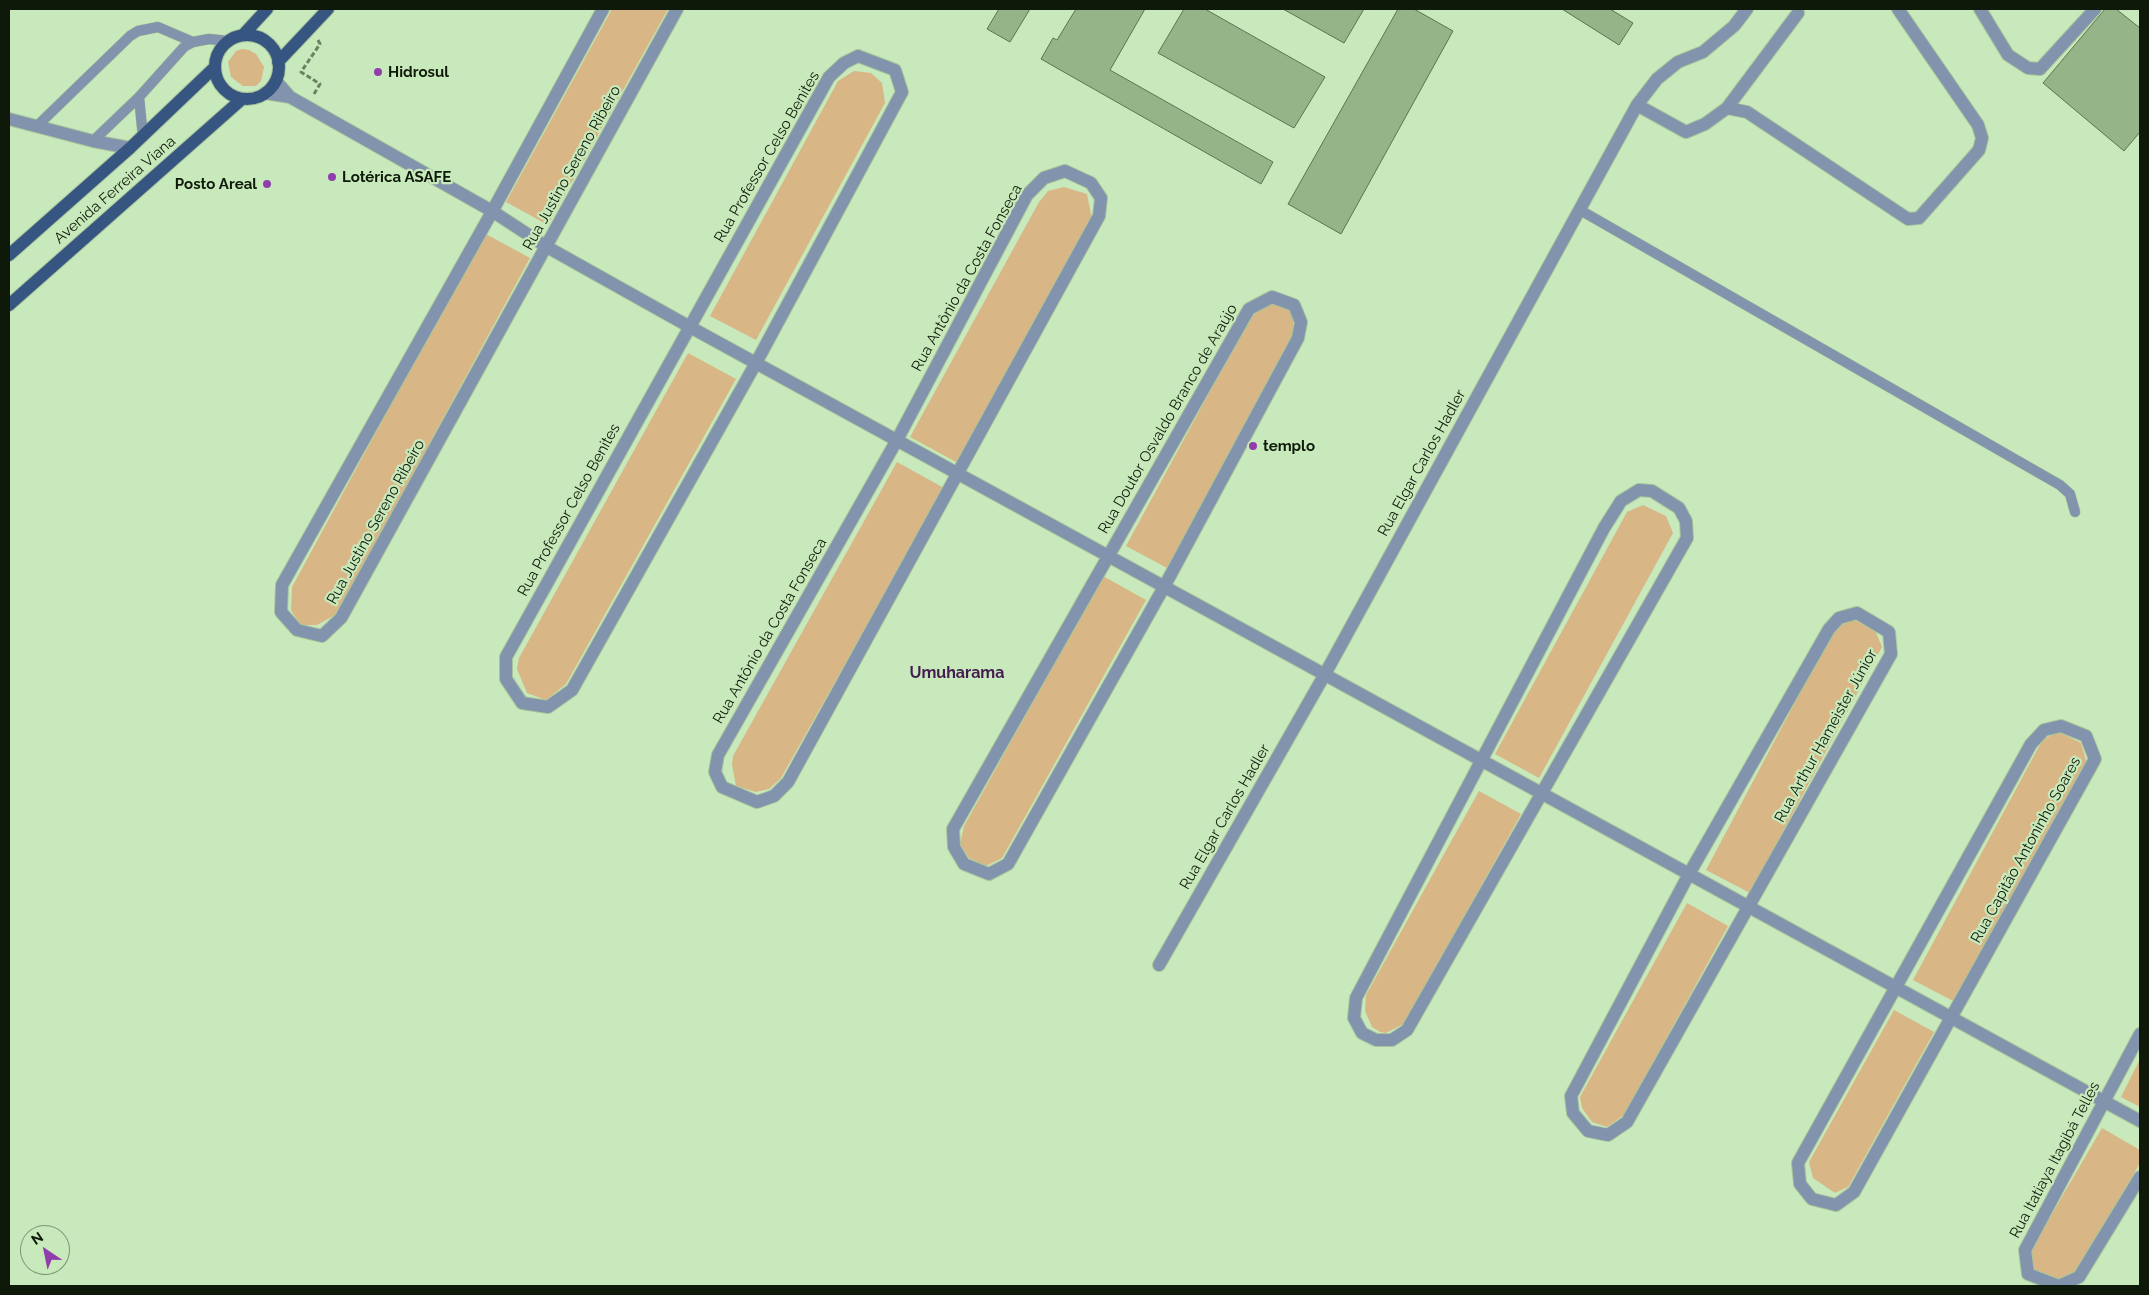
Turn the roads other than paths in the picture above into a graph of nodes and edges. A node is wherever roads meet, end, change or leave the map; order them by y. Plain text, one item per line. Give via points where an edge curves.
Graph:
1 (267, 9) edge
2 (328, 9) edge
3 (603, 9) edge
4 (677, 9) edge
5 (1747, 9) edge
6 (1898, 9) edge
7 (1980, 9) edge
8 (2095, 9) edge
9 (1798, 13) dead end
10 (242, 35) junction
11 (228, 41) junction
12 (193, 42) junction
13 (278, 62) junction
14 (215, 67) junction
15 (276, 80) junction
16 (265, 93) junction
17 (139, 97) junction
18 (290, 97) junction
19 (242, 99) junction
20 (1637, 105) junction
21 (1727, 108) junction
22 (9, 119) edge
23 (36, 126) junction
24 (143, 137) junction
25 (93, 141) junction
26 (130, 148) junction
27 (1580, 210) junction
28 (492, 211) junction
29 (547, 247) junction
30 (9, 256) edge
31 (9, 305) edge
32 (690, 327) junction
33 (756, 363) junction
34 (897, 440) junction
35 (956, 473) junction
36 (2075, 512) dead end
37 (1108, 556) junction
38 (1164, 587) junction
39 (1325, 674) junction
40 (1482, 760) junction
41 (1542, 794) junction
42 (1689, 874) junction
43 (1749, 907) junction
44 (1159, 965) dead end
45 (1897, 988) junction
46 (1952, 1018) junction
47 (2140, 1034) edge
48 (2105, 1101) junction
49 (2140, 1121) edge
50 (2140, 1177) edge
51 (2059, 1286) edge

1 - 10 main road
2 - 13 main road
3 - 28 street, Rua Justino Sereno Ribeiro
4 - 29 street, Rua Justino Sereno Ribeiro
5 - 20 street, Rua Elgar Carlos Hadler via 1734,26 1703,52 1678,62 1657,79
6 - 21 street via 1978,125 1982,138 1980,150 1920,218 1908,219 1747,112
7 - 8 street via 2008,55 2028,68 2040,69
9 - 21 street
10 - 11 main road
10 - 13 main road via 266,42 276,53
11 - 12 lane via 209,39
11 - 14 main road via 218,52
12 - 17 lane via 180,51
12 - 23 lane via 158,27 138,31
13 - 15 main road
14 - 19 main road via 216,76 225,91
14 - 24 main road, Avenida Ferreira Viana
15 - 16 main road
15 - 18 street
16 - 18 street
16 - 19 main road
17 - 24 lane
17 - 25 lane
18 - 28 street
19 - 31 main road, Avenida Ferreira Viana
20 - 21 street via 1686,132 1705,124
20 - 27 street, Rua Elgar Carlos Hadler
22 - 23 street
23 - 25 street
24 - 26 main road, Avenida Ferreira Viana
25 - 26 street
26 - 30 main road, Avenida Ferreira Viana
27 - 36 lane via 2060,485 2070,494
27 - 39 street, Rua Elgar Carlos Hadler
28 - 29 street
28 - 29 street, Rua Justino Sereno Ribeiro via 282,584 281,612 297,630 322,636 341,618
29 - 32 street
32 - 33 street
32 - 33 street, Rua Professor Celso Benites via 830,77 844,63 858,56 895,70 902,92
32 - 33 street, Rua Professor Celso Benites via 506,657 506,679 522,703 548,707 572,690
33 - 34 street
34 - 35 street
34 - 35 street, Rua Antônio da Costa Fonseca via 1027,195 1044,178 1065,170 1091,183 1101,198 1099,216
34 - 35 street, Rua Antônio da Costa Fonseca via 718,755 715,772 722,787 757,802 774,796 788,782
35 - 37 street
37 - 38 street
37 - 38 street, Rua Doutor Osvaldo Branco de Araújo via 1249,309 1272,297 1294,305 1301,322 1298,338
37 - 38 street, Rua Doutor Osvaldo Branco de Araújo via 953,829 954,847 964,864 989,874 1008,864
38 - 39 street
39 - 40 street
39 - 44 street, Rua Elgar Carlos Hadler
40 - 41 street
40 - 41 street via 1356,998 1354,1018 1362,1033 1376,1040 1392,1040 1407,1030
40 - 41 street via 1621,501 1639,490 1652,491 1679,508 1686,520 1687,538
41 - 42 street
42 - 43 street
42 - 43 street, Rua Arthur Hameister Júnior via 1571,1096 1572,1113 1588,1131 1608,1134 1627,1122
42 - 43 street, Rua Arthur Hameister Júnior via 1829,629 1839,618 1857,613 1889,632 1891,654
43 - 45 street
45 - 46 street
45 - 46 street, Rua Capitão Antoninho Soares via 1798,1164 1800,1184 1812,1199 1836,1205 1854,1192
45 - 46 street, Rua Capitão Antoninho Soares via 2031,744 2044,730 2060,726 2086,736 2094,760
46 - 48 street
47 - 48 street, Rua Itatiaya Itagibá Telles
48 - 49 street
48 - 51 street, Rua Itatiaya Itagibá Telles via 2026,1250 2028,1274
50 - 51 street, Rua Itatiaya Itagibá Telles via 2079,1277

